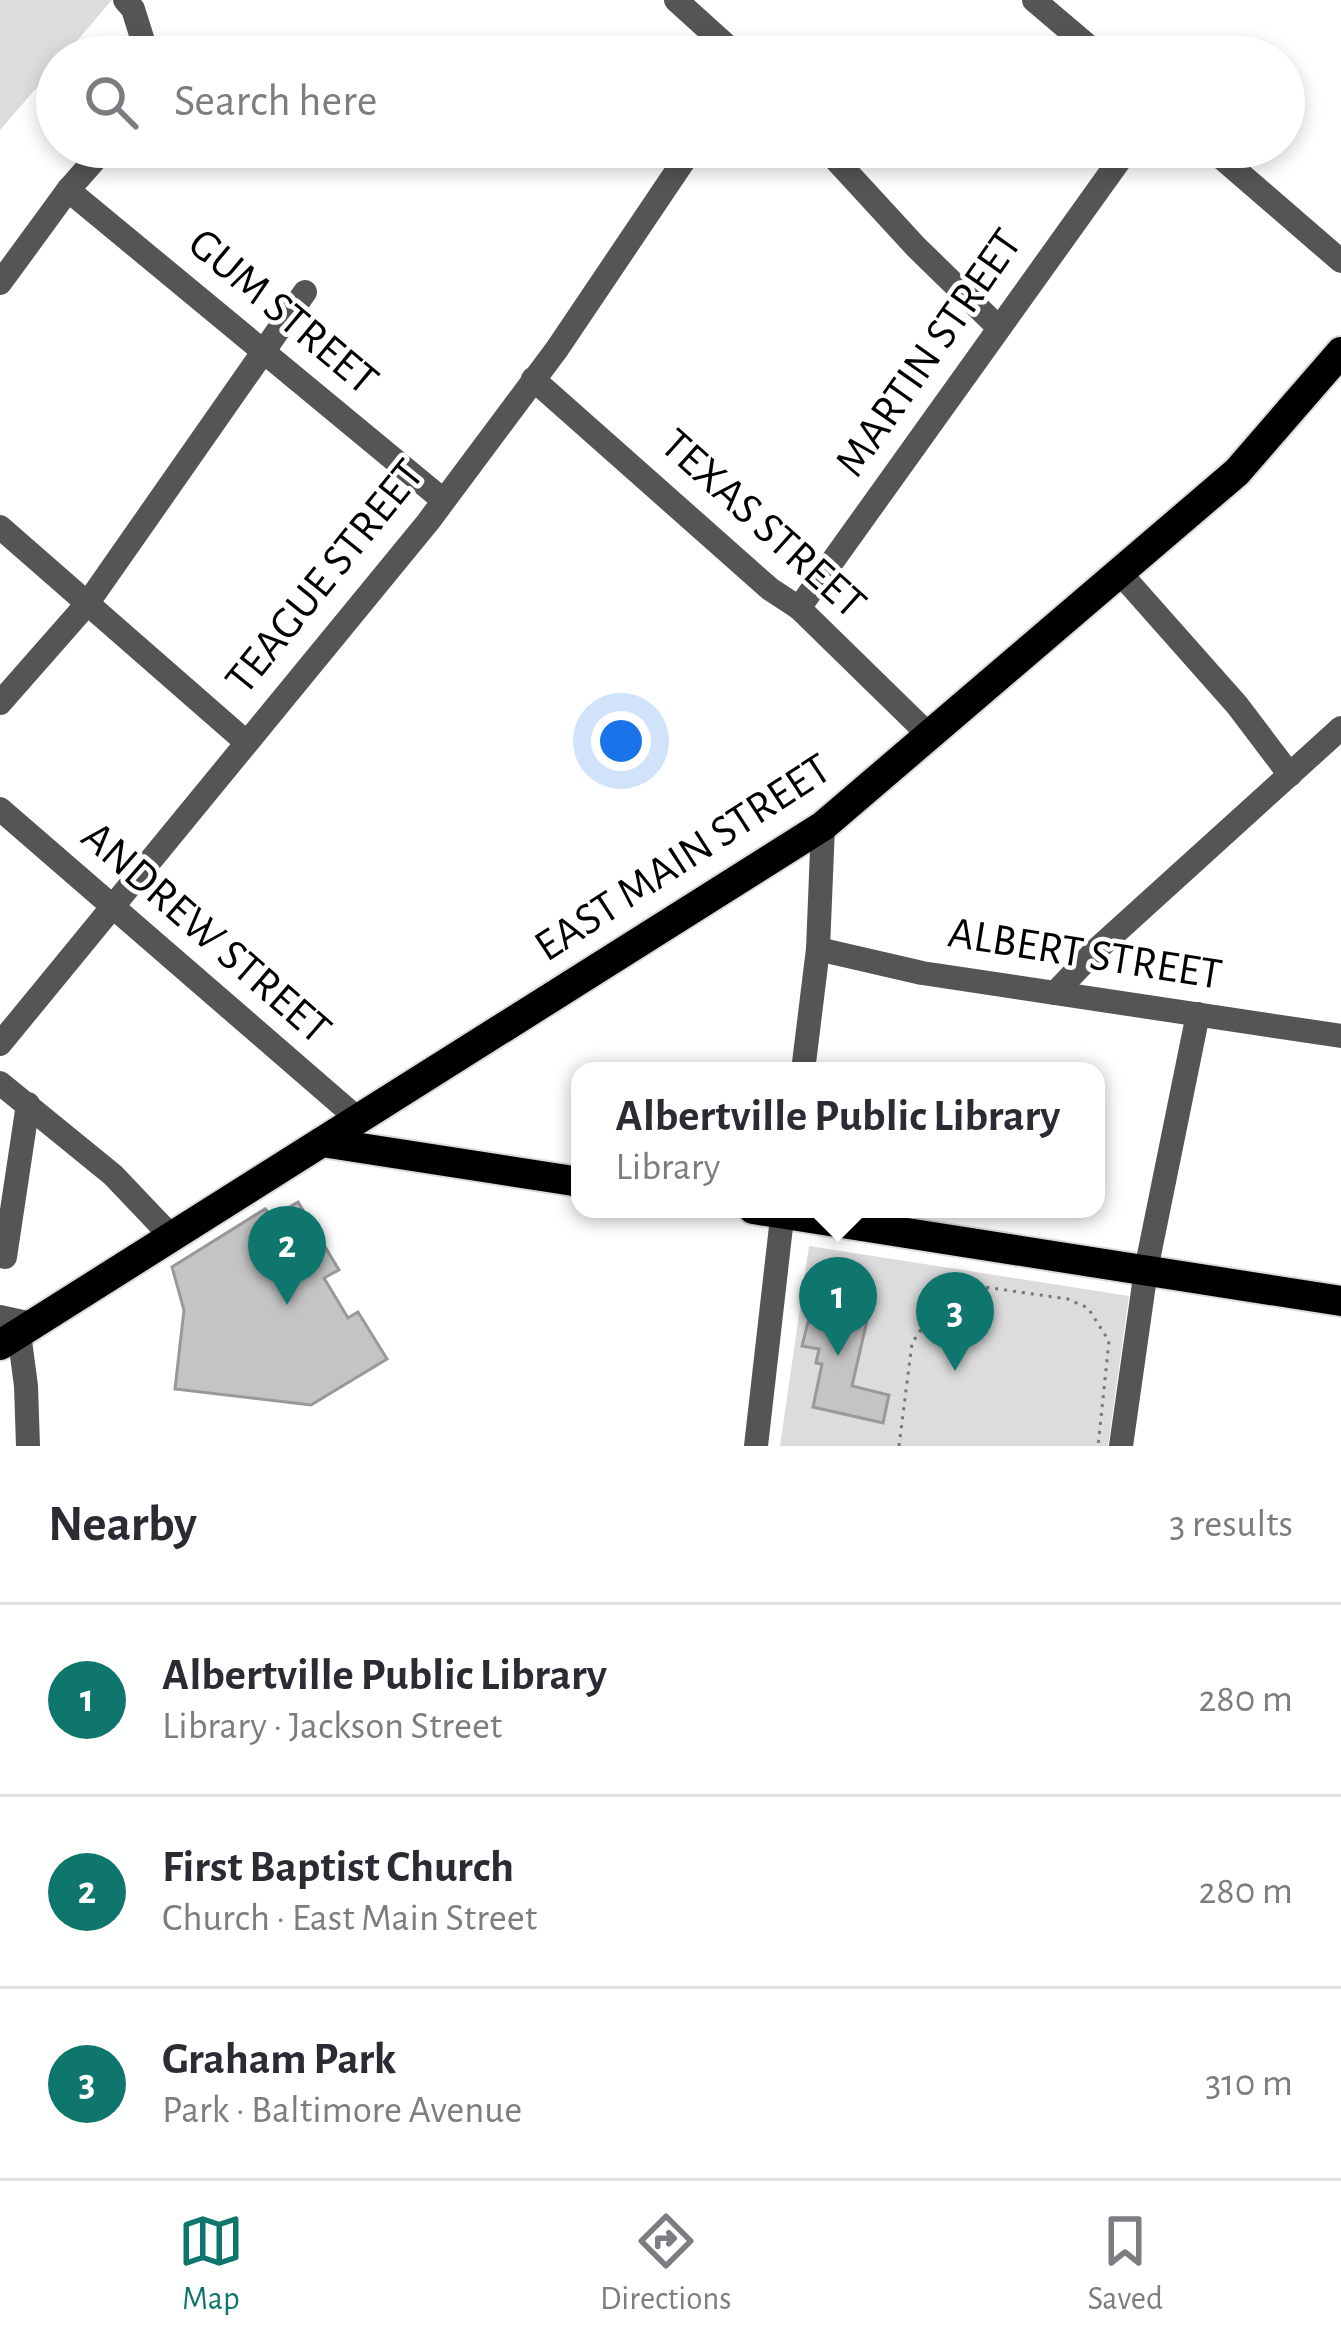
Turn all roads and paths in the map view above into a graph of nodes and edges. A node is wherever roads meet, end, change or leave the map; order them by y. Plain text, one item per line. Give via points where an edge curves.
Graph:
1 (125, 0) edge
2 (676, 0) edge
3 (1034, 0) edge
4 (143, 36) edge
5 (716, 36) edge
6 (1076, 36) edge
7 (87, 168) edge
8 (679, 168) edge
9 (844, 168) edge
10 (1114, 168) edge
11 (1233, 168) edge
12 (68, 190) junction
13 (1341, 261) edge
14 (0, 283) edge
15 (305, 292) dead end
16 (998, 326) junction
17 (263, 350) junction
18 (1341, 352) edge
19 (533, 379) junction
20 (443, 500) junction
21 (0, 527) edge
22 (1120, 573) junction
23 (87, 604) junction
24 (799, 608) junction
25 (0, 703) edge
26 (1341, 728) edge
27 (931, 737) junction
28 (246, 742) junction
29 (1290, 775) junction
30 (0, 809) edge
31 (824, 826) junction
32 (112, 907) junction
33 (818, 949) junction
34 (1055, 993) junction
35 (1198, 1014) junction
36 (1341, 1036) edge
37 (0, 1044) edge
38 (804, 1062) edge
39 (0, 1083) edge
40 (28, 1104) junction
41 (358, 1119) junction
42 (322, 1142) junction
43 (571, 1181) edge
44 (772, 1218) edge
45 (817, 1218) edge
46 (171, 1236) junction
47 (5, 1257) dead end
48 (1146, 1270) junction
49 (1341, 1300) edge
50 (13, 1330) edge
51 (28, 1446) edge
52 (756, 1446) edge
53 (899, 1446) edge
54 (1098, 1446) edge
55 (1121, 1446) edge

1 - 4 street
2 - 5 street
3 - 6 street
7 - 12 street
8 - 19 street, TEAGUE STREET
9 - 16 street
10 - 16 street, MARTIN STREET
11 - 13 street
12 - 14 street
12 - 17 street, GUM STREET
15 - 17 street
16 - 24 street, MARTIN STREET
17 - 20 street, GUM STREET
17 - 23 street
18 - 22 main road, EAST MAIN STREET via 1264,446
19 - 20 street, TEAGUE STREET
19 - 24 street, TEXAS STREET
20 - 28 street, TEAGUE STREET
21 - 23 street
22 - 27 main road, EAST MAIN STREET
22 - 29 street
23 - 25 street
23 - 28 street
24 - 27 street, TEXAS STREET
26 - 29 street
27 - 31 main road, EAST MAIN STREET
28 - 32 street, TEAGUE STREET
29 - 34 street
30 - 32 street, ANDREW STREET
31 - 33 street
31 - 41 main road, EAST MAIN STREET
32 - 37 street, TEAGUE STREET
32 - 41 street, ANDREW STREET
33 - 34 street, ALBERT STREET
33 - 38 street
34 - 35 street, ALBERT STREET
35 - 36 street, ALBERT STREET
35 - 48 street
39 - 40 street
40 - 46 street
40 - 47 street
41 - 42 main road, EAST MAIN STREET
42 - 43 main road
42 - 46 main road, EAST MAIN STREET
44 - 52 street
45 - 48 main road
46 - 50 main road, EAST MAIN STREET
48 - 49 main road
48 - 55 street
50 - 51 street
53 - 54 path via 913,1343 946,1293 963,1284 1088,1308 1109,1341

